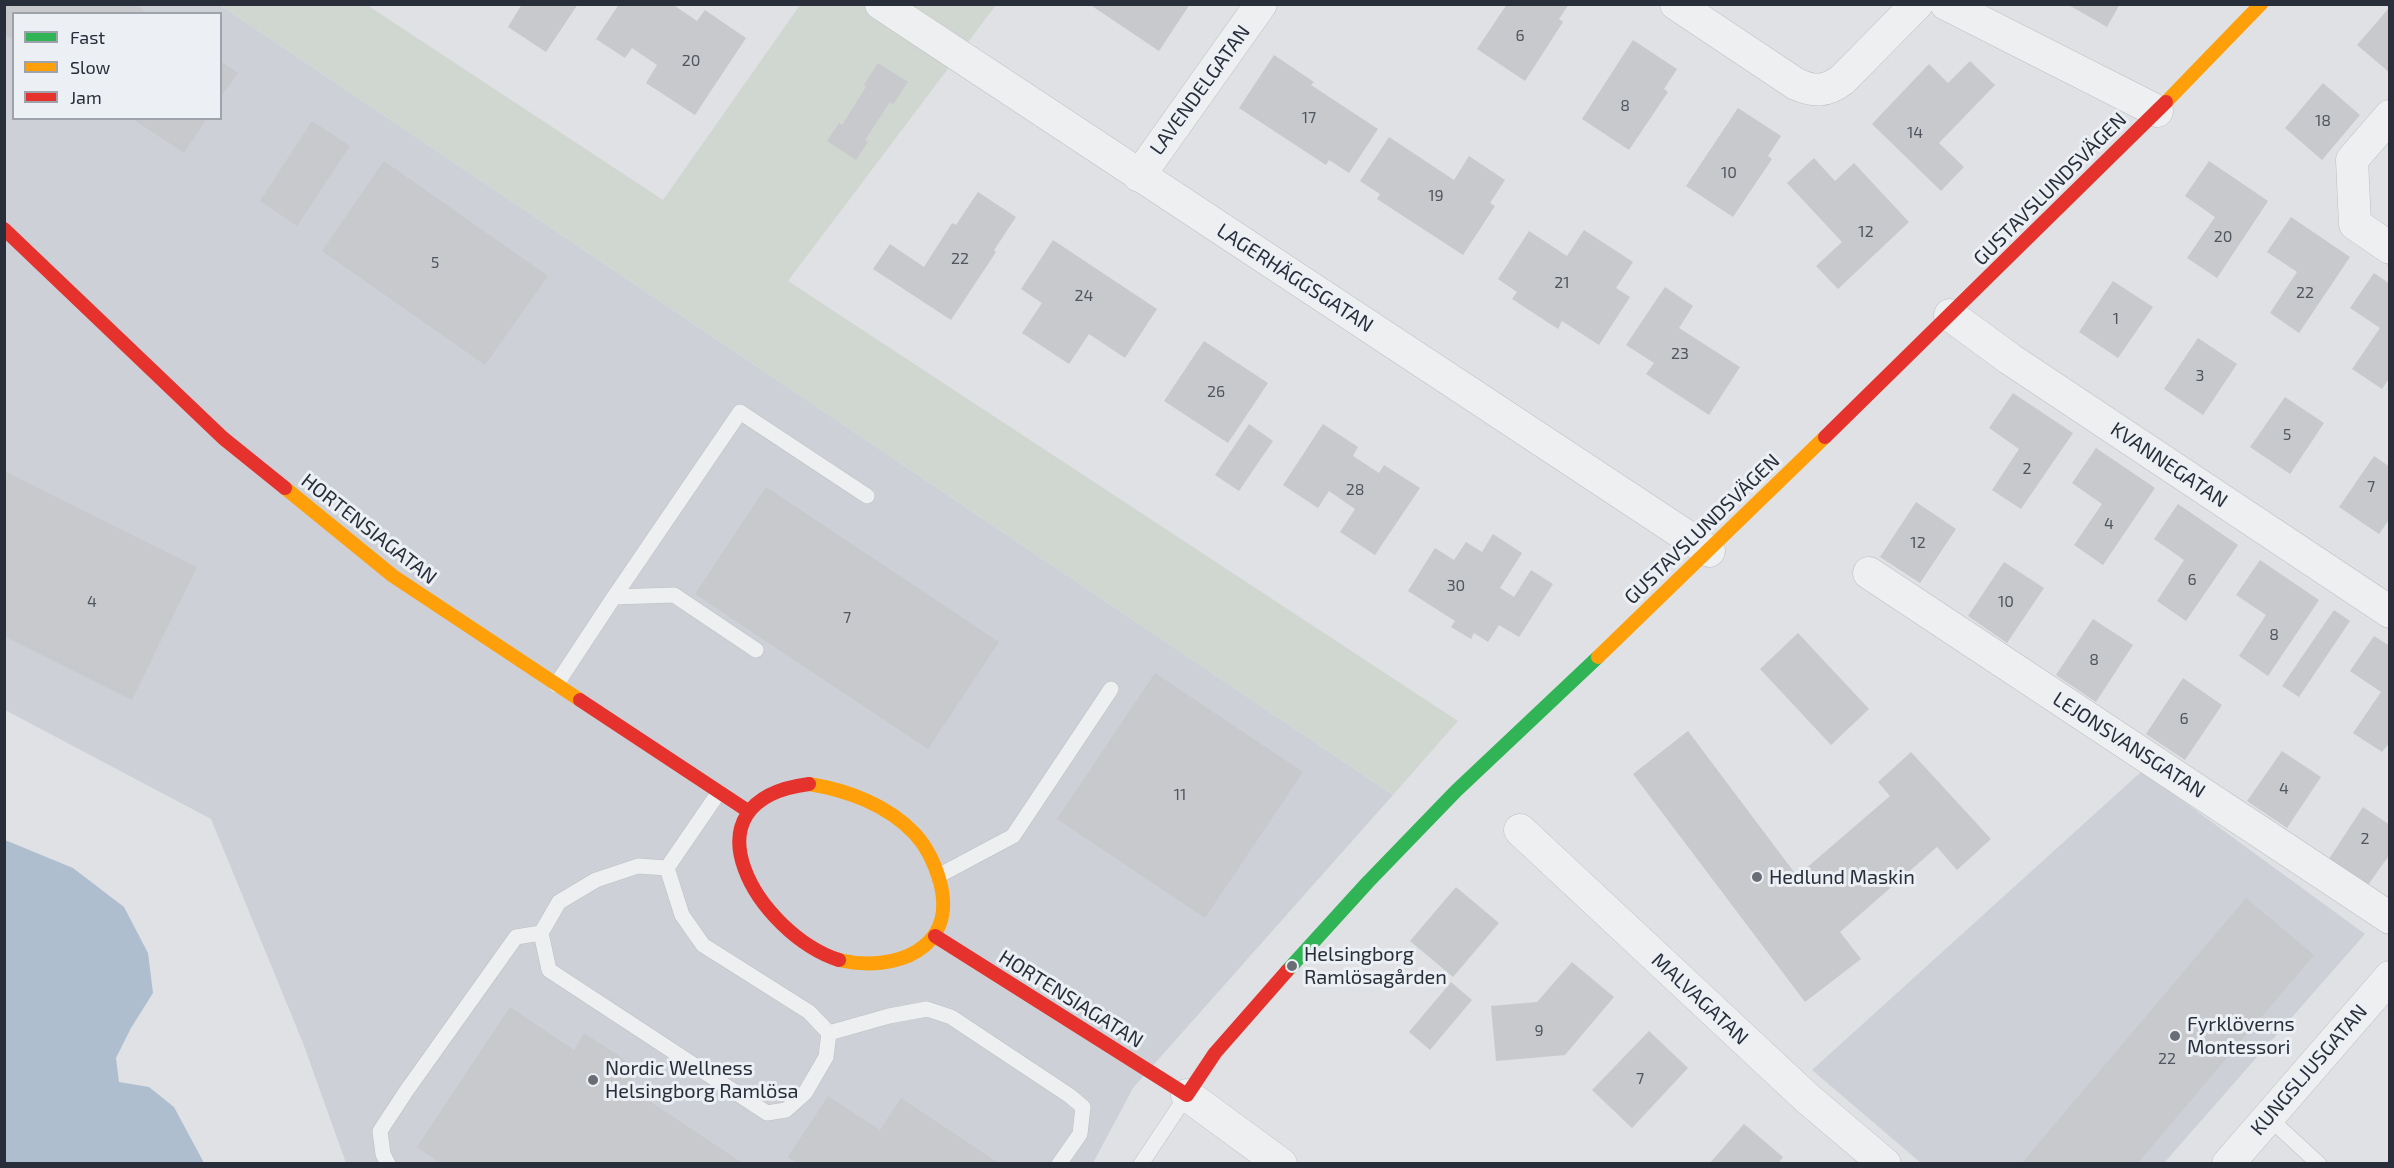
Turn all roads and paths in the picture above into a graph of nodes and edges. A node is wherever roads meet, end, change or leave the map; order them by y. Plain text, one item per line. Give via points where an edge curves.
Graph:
1 (881, 4) edge
2 (1262, 4) edge
3 (1676, 4) edge
4 (1917, 4) edge
5 (1946, 4) edge
6 (2261, 4) edge
7 (2157, 111) junction
8 (2390, 116) edge
9 (1139, 176) junction
10 (4, 229) edge
11 (2390, 248) edge
12 (1950, 315) junction
13 (867, 496) dead end
14 (1709, 551) junction
15 (1869, 573) dead end
16 (614, 597) junction
17 (2390, 612) edge
18 (756, 650) dead end
19 (556, 685) junction
20 (1111, 688) dead end
21 (719, 792) junction
22 (748, 811) junction
23 (1520, 830) dead end
24 (666, 868) junction
25 (938, 876) junction
26 (2390, 918) edge
27 (541, 933) junction
28 (935, 936) junction
29 (2390, 976) edge
30 (829, 1033) junction
31 (1187, 1095) junction
32 (2268, 1117) junction
33 (388, 1164) edge
34 (1059, 1164) edge
35 (1141, 1164) edge
36 (1281, 1164) edge
37 (1885, 1164) edge
38 (2228, 1164) edge
39 (2319, 1164) edge

1 - 9 street, LAGERHÄGGSGATAN
2 - 9 street, LAVENDELGATAN
3 - 4 street via 1809,90 1832,87 1842,80
5 - 7 street
6 - 7 street, GUSTAVSLUNDSVÄGEN
7 - 12 street, GUSTAVSLUNDSVÄGEN
8 - 11 street via 2352,160 2355,224
9 - 14 street, LAGERHÄGGSGATAN
10 - 19 street, HORTENSIAGATAN via 258,467 393,576
12 - 14 street, GUSTAVSLUNDSVÄGEN
12 - 17 street, KVANNEGATAN
13 - 16 lane via 740,412
14 - 31 street, GUSTAVSLUNDSVÄGEN via 1456,791 1368,882 1215,1053
15 - 26 street, LEJONSVANSGATAN
16 - 18 lane via 674,595
16 - 19 lane
19 - 21 street, HORTENSIAGATAN
20 - 25 lane via 1013,836
21 - 22 street, HORTENSIAGATAN
21 - 24 lane
22 - 25 street via 768,794 793,785 840,790 906,825 929,851
22 - 28 street via 743,820 740,849 746,878 763,903 821,952 853,963 890,961 922,950
23 - 37 street, MALVAGATAN via 1807,1098
24 - 27 lane via 638,866 596,880 559,902
24 - 30 lane via 682,915 703,945 809,1012
25 - 28 street via 942,919
27 - 30 lane via 549,970 767,1113 786,1110 805,1093 826,1057
27 - 33 lane via 516,938 407,1090 380,1131
28 - 31 street, HORTENSIAGATAN
29 - 32 street, KUNGSLJUSGATAN
30 - 34 lane via 927,1009 951,1017 1083,1107 1080,1134
31 - 35 lane
31 - 36 street
32 - 38 street, KUNGSLJUSGATAN
32 - 39 lane

